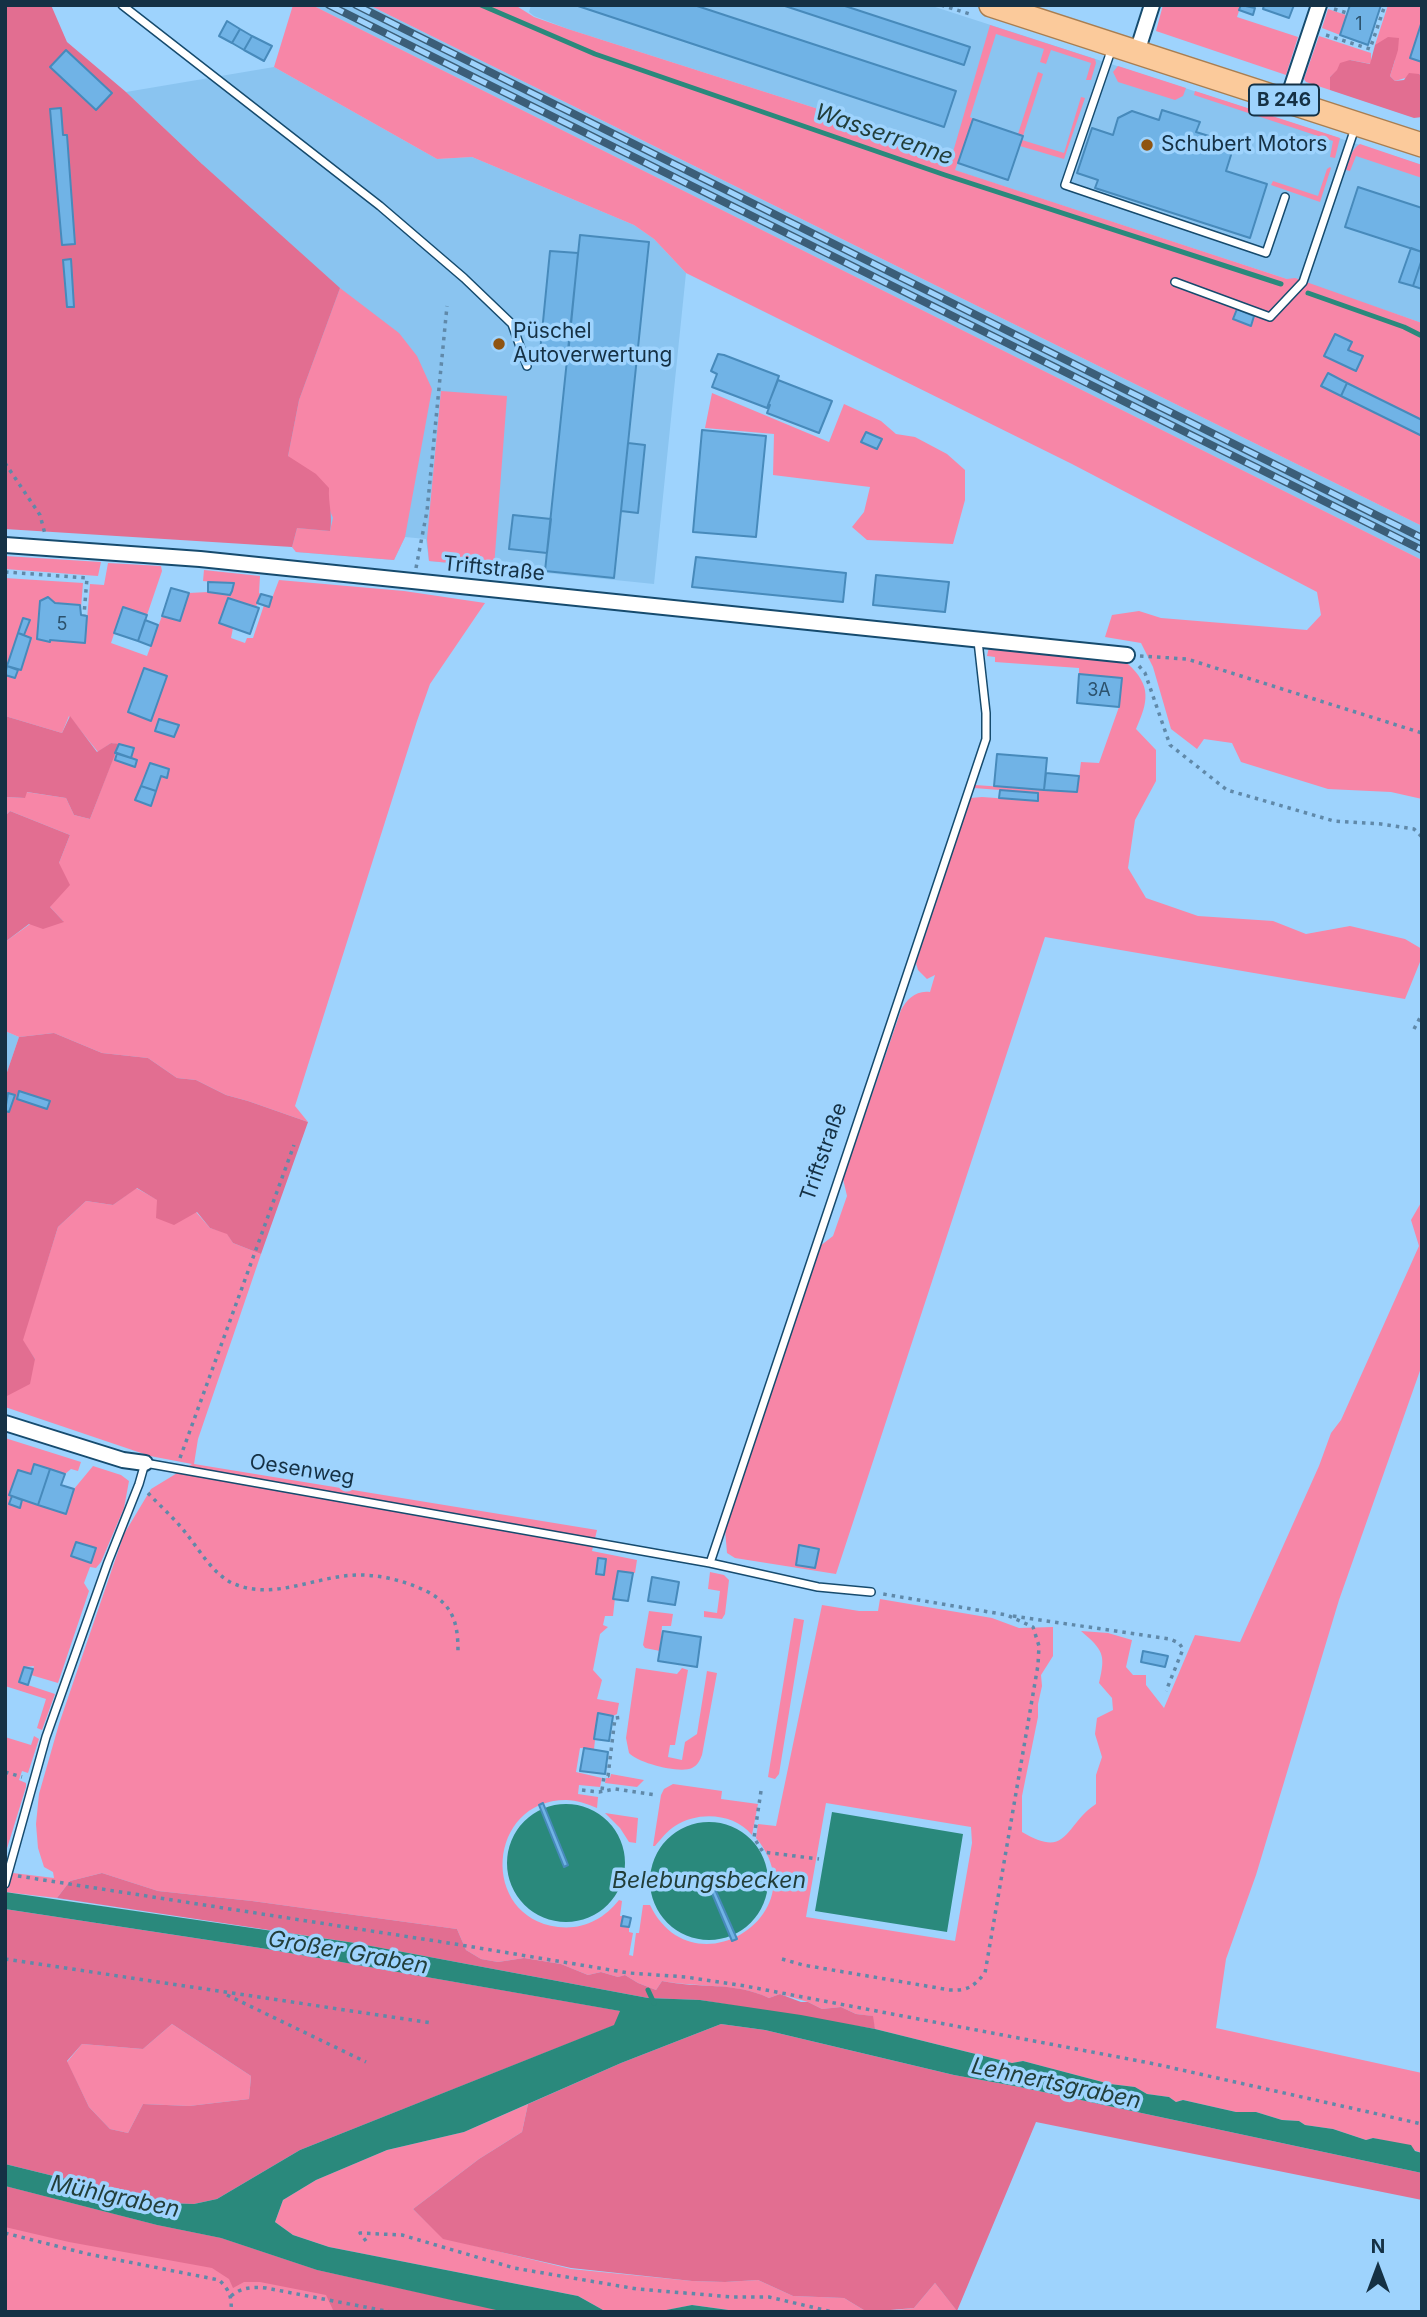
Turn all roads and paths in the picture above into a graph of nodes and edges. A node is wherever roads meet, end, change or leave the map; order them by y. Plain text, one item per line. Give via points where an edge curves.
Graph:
1 (122, 5) edge
2 (942, 5) edge
3 (1153, 5) edge
4 (1319, 5) edge
5 (1385, 5) edge
6 (986, 12) edge
7 (1311, 30) junction
8 (1113, 44) junction
9 (1137, 52) junction
10 (1287, 101) junction
11 (1357, 124) junction
12 (1422, 145) edge
13 (1285, 197) dead end
14 (1175, 282) dead end
15 (447, 306) dead end
16 (527, 366) dead end
17 (5, 463) edge
18 (5, 545) edge
19 (46, 549) junction
20 (5, 572) edge
21 (413, 583) junction
22 (84, 615) dead end
23 (978, 641) junction
24 (1128, 655) junction
25 (1422, 733) edge
26 (1422, 837) edge
27 (1422, 1014) edge
28 (1414, 1029) dead end
29 (294, 1145) dead end
30 (5, 1423) edge
31 (145, 1463) junction
32 (176, 1469) junction
33 (139, 1484) junction
34 (710, 1563) junction
35 (871, 1592) joint
36 (1007, 1615) junction
37 (458, 1652) dead end
38 (1166, 1691) dead end
39 (623, 1717) dead end
40 (5, 1772) edge
41 (34, 1781) junction
42 (582, 1790) dead end
43 (602, 1790) junction
44 (761, 1791) dead end
45 (656, 1795) dead end
46 (819, 1859) dead end
47 (9, 1875) junction
48 (5, 1884) edge
49 (5, 1958) edge
50 (782, 1959) dead end
51 (222, 1993) junction
52 (432, 2024) dead end
53 (366, 2062) dead end
54 (1422, 2124) edge
55 (5, 2233) edge
56 (366, 2241) dead end
57 (231, 2296) junction
58 (230, 2312) edge
59 (391, 2312) edge
60 (833, 2312) edge

1 - 16 lane via 380,206 464,278 512,324
2 - 6 path
3 - 9 street
4 - 7 street
5 - 7 path via 1370,49
6 - 8 main road, B 246
7 - 10 street
8 - 9 main road, B 246
8 - 13 lane via 1065,185 1266,253
9 - 10 main road, B 246
10 - 11 main road, B 246
11 - 12 main road, B 246
11 - 14 lane via 1303,282 1270,317
15 - 21 path via 427,511
17 - 19 path via 40,515
18 - 19 street, Triftstraße
19 - 21 street, Triftstraße via 200,559
20 - 22 path via 88,579
21 - 23 street, Triftstraße
23 - 24 street, Triftstraße
23 - 34 lane, Triftstraße via 986,739
24 - 25 path via 1186,659
24 - 26 path via 1145,673 1170,745 1227,790 1334,821 1414,829
27 - 28 path
29 - 32 path
30 - 31 street, Oesenweg
31 - 32 lane, Oesenweg
31 - 33 lane
32 - 34 lane, Oesenweg
33 - 37 path via 214,1569 232,1583 283,1589 358,1575 405,1581 435,1596 454,1615
33 - 41 lane via 86,1620
34 - 35 lane via 818,1587
35 - 36 path
36 - 38 path via 1179,1643 1183,1649
36 - 50 path via 1033,1627 1038,1665 985,1973 974,1986 950,1990
39 - 43 path via 615,1718
40 - 41 path
41 - 47 lane
42 - 43 path
43 - 45 path
44 - 46 path via 754,1838 763,1852
47 - 48 lane
47 - 54 path via 629,1973 745,1986 1154,2064
49 - 51 path
51 - 52 path
51 - 53 path
55 - 57 path via 206,2276 219,2280
56 - 60 path via 360,2233 402,2235 514,2269 636,2289 769,2297
57 - 58 path
57 - 59 path via 238,2290 266,2288

